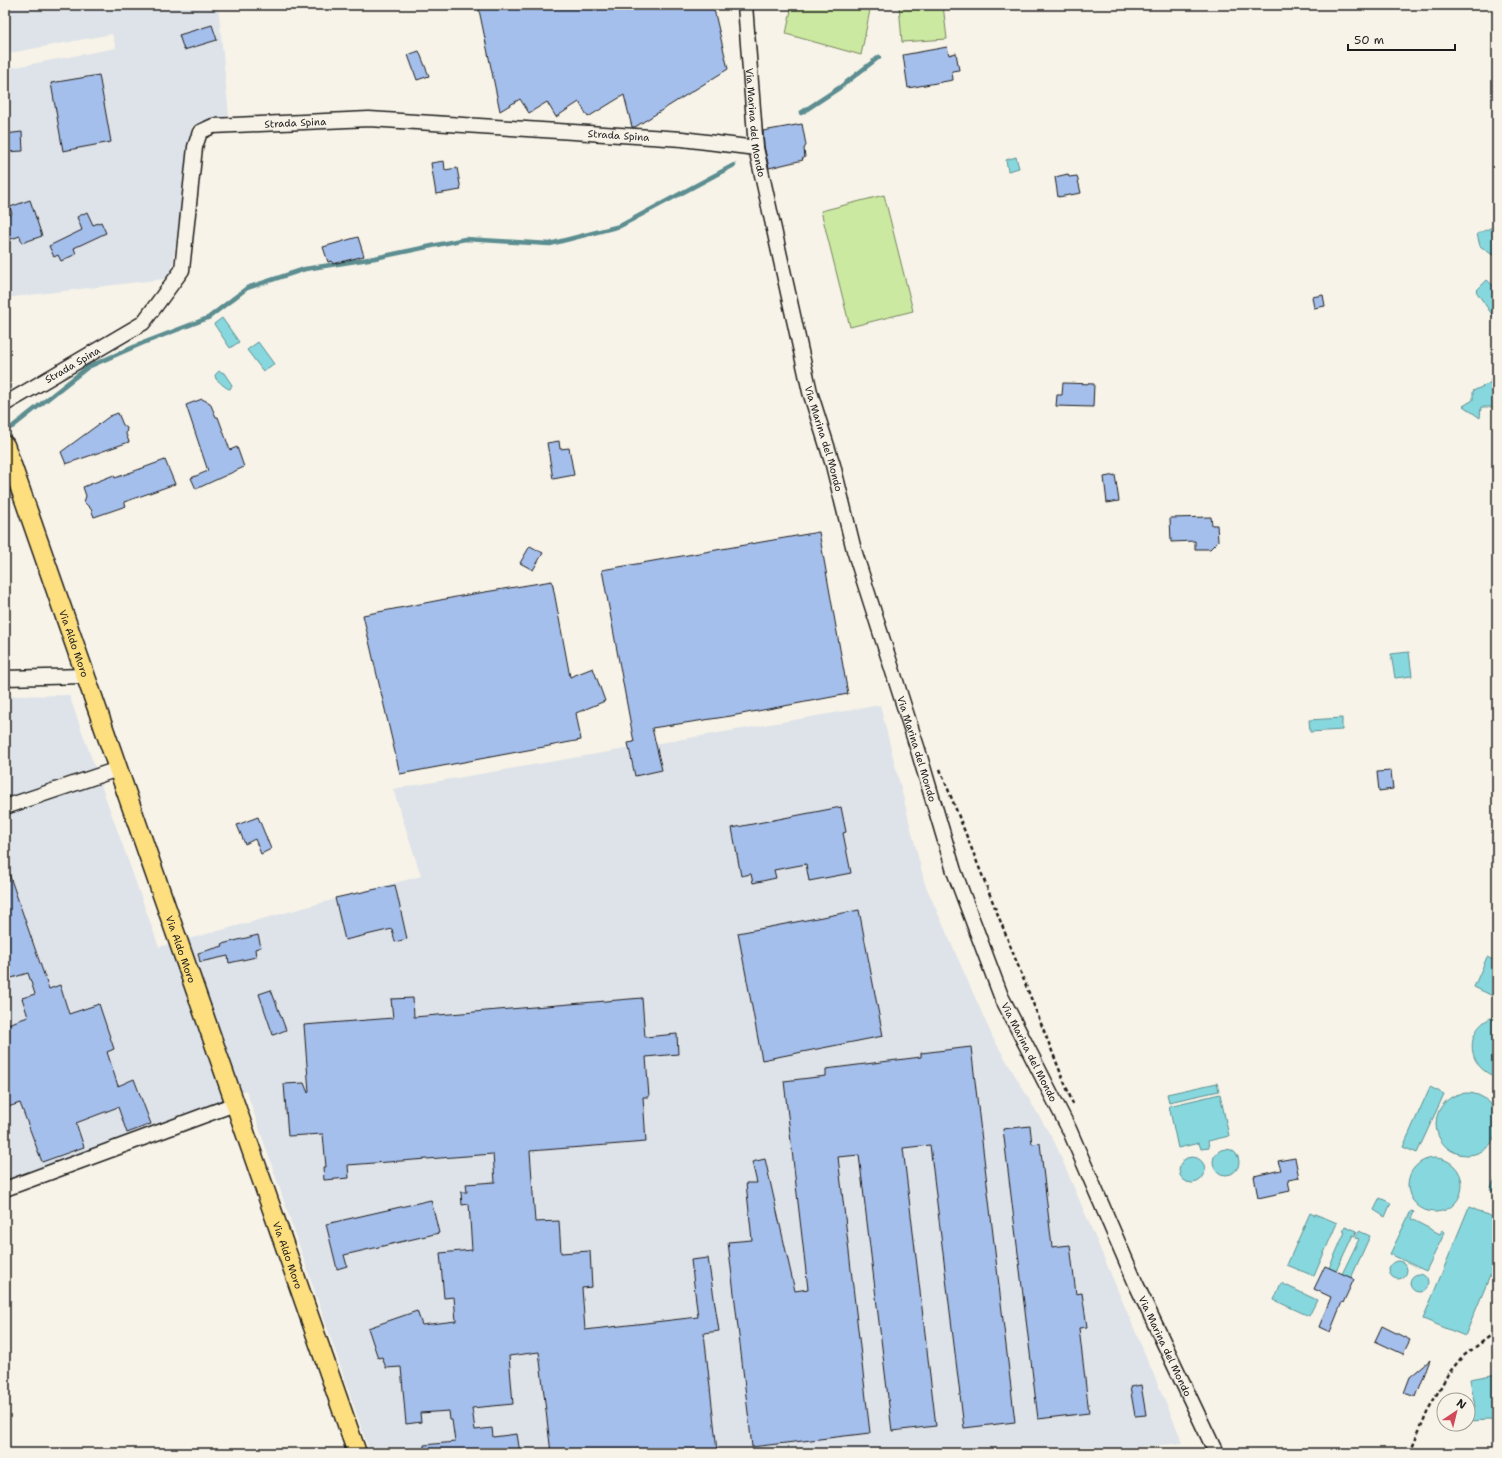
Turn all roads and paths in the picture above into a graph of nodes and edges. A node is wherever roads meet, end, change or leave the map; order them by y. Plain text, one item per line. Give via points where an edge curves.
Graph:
1 (745, 5) edge
2 (756, 148) junction
3 (5, 404) edge
4 (5, 445) edge
5 (86, 676) junction
6 (5, 678) edge
7 (939, 768) dead end
8 (118, 769) junction
9 (5, 807) edge
10 (235, 1104) junction
11 (1076, 1111) dead end
12 (5, 1189) edge
13 (1497, 1331) edge
14 (356, 1453) edge
15 (1216, 1453) edge
16 (1410, 1453) edge

1 - 2 street, Via Marina del Mondo
2 - 3 street, Strada Spina via 682,139 369,119 213,126 200,132 195,147 182,270 143,323
2 - 15 street, Via Marina del Mondo via 810,392 834,465 854,550 954,871 1001,996 1069,1129 1136,1284
4 - 5 main road, Via Aldo Moro
5 - 6 street
5 - 8 main road, Via Aldo Moro
7 - 11 path
8 - 9 street
8 - 10 main road, Via Aldo Moro
10 - 12 street
10 - 14 main road, Via Aldo Moro
13 - 16 path via 1462,1357 1448,1374 1427,1412

